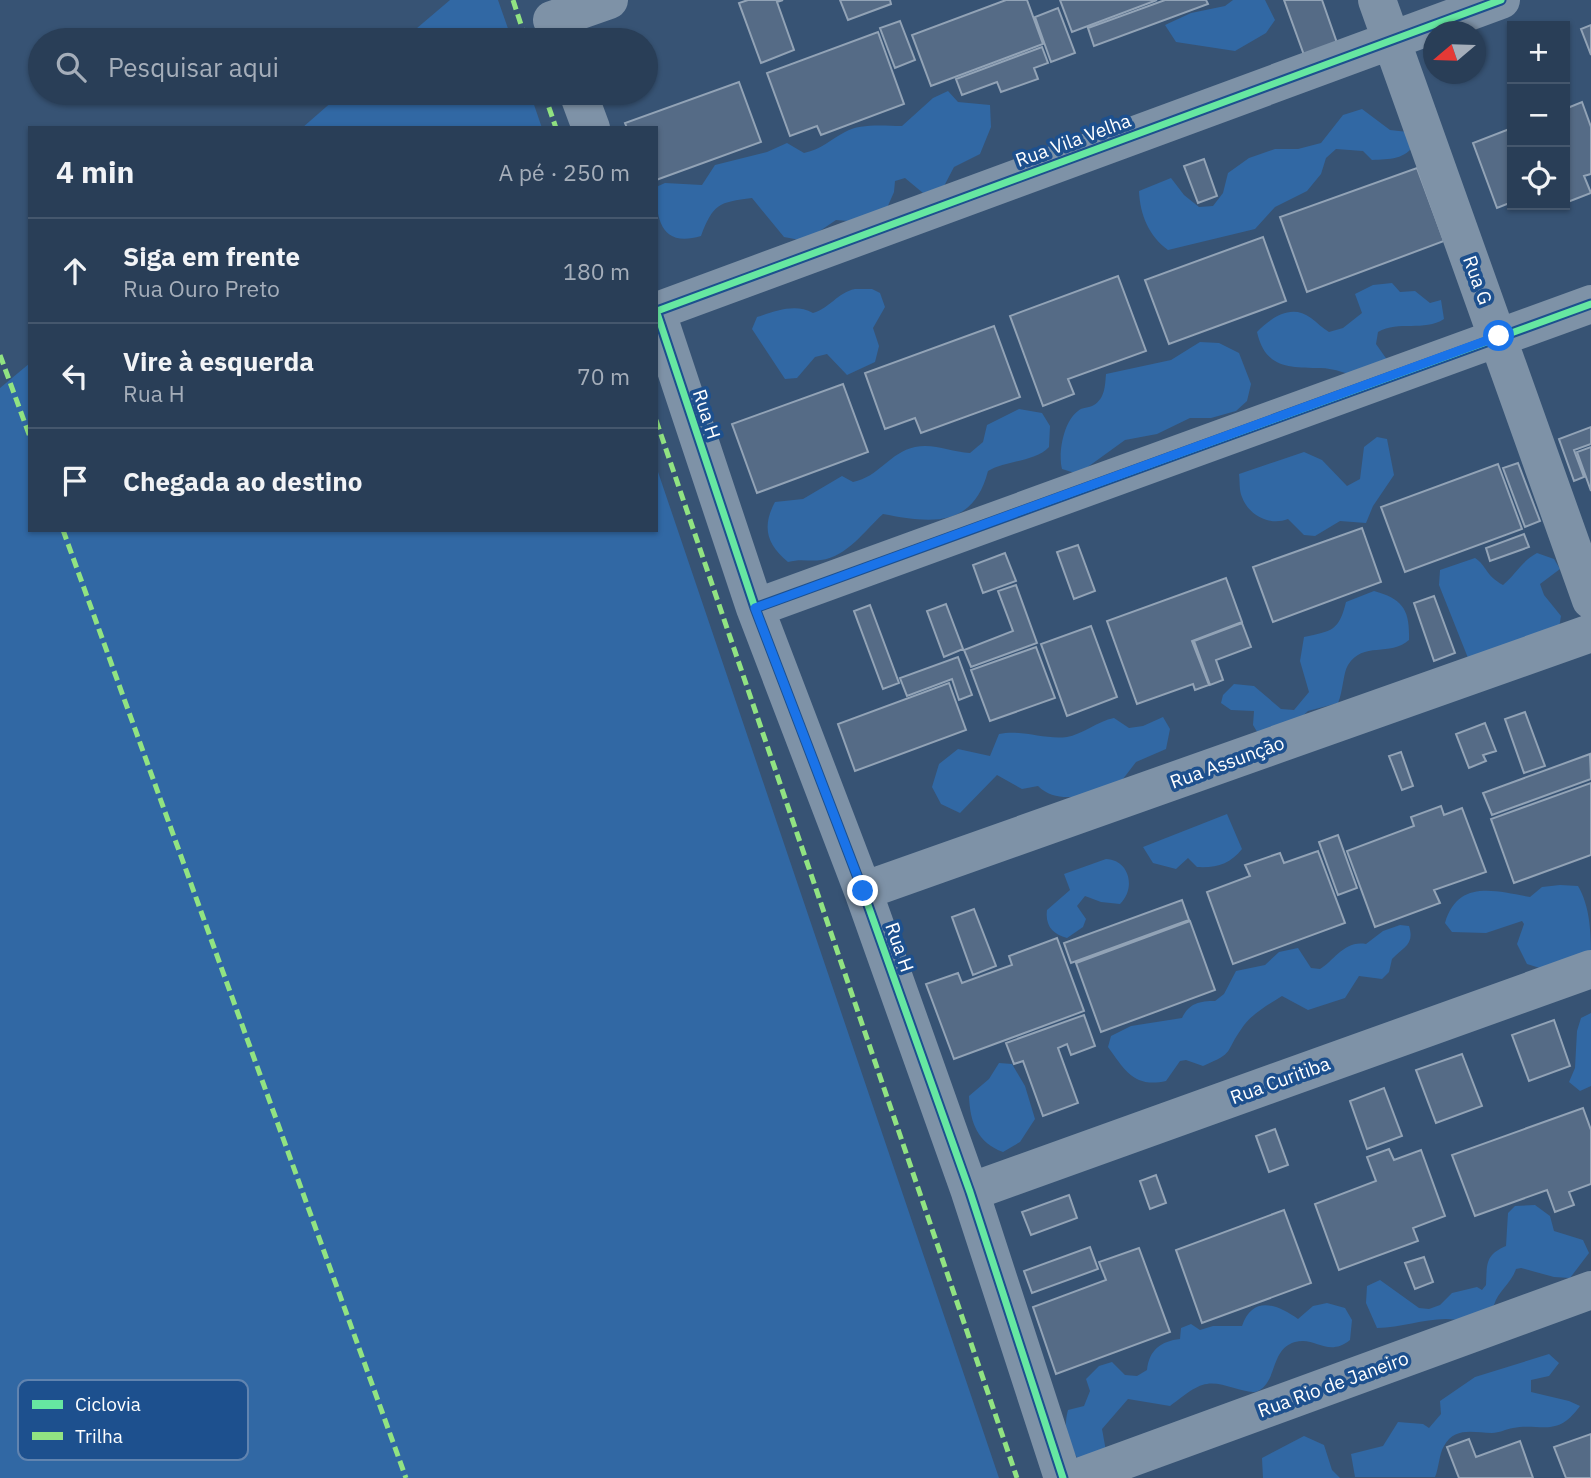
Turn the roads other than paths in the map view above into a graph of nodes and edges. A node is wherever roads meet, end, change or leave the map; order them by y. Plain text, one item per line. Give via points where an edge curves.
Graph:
1 (609, 0) edge
2 (1377, 0) edge
3 (1501, 0) edge
4 (552, 20) edge
5 (1390, 39) junction
6 (583, 105) edge
7 (590, 126) edge
8 (1591, 304) edge
9 (658, 309) edge
10 (658, 316) edge
11 (1499, 336) junction
12 (1591, 600) edge
13 (755, 608) junction
14 (1591, 633) edge
15 (863, 891) junction
16 (1591, 969) edge
17 (970, 1192) junction
18 (1591, 1290) edge
19 (1063, 1478) edge
20 (1076, 1478) edge

1 - 4 street
2 - 5 street, Rua G
3 - 5 street, Rua Vila Velha
5 - 9 street, Rua Vila Velha
5 - 11 street, Rua G
6 - 7 street
8 - 11 street
10 - 13 street, Rua H
11 - 12 street, Rua G
11 - 13 street
13 - 15 street, Rua H
14 - 15 street, Rua Assunção
15 - 17 street, Rua H
16 - 17 street, Rua Curitiba
17 - 19 street, Rua H
18 - 20 street, Rua Rio de Janeiro

